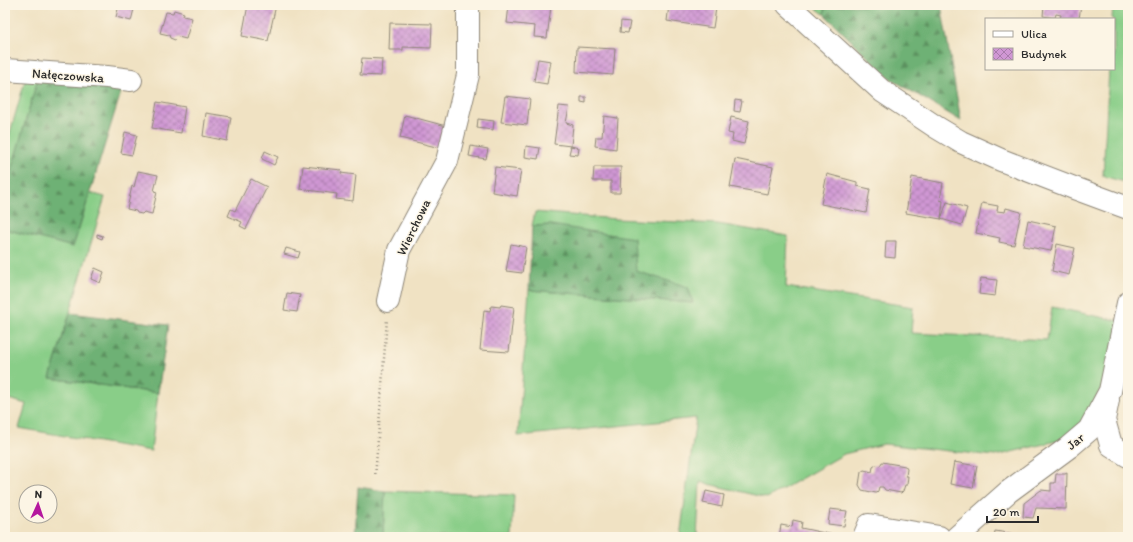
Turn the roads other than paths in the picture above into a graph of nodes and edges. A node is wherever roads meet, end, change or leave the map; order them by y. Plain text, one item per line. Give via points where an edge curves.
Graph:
1 (468, 5) edge
2 (788, 5) edge
3 (5, 70) edge
4 (131, 80) dead end
5 (1128, 208) edge
6 (388, 301) road end
7 (1128, 303) edge
8 (1110, 391) junction
9 (1128, 456) edge
10 (864, 537) edge
11 (939, 537) edge
12 (957, 537) edge

1 - 6 street, Wierchowa via 468,76 447,160 399,250
2 - 5 street via 882,91 961,142 1001,160
3 - 4 street, Nałęczowska
7 - 8 street, Jar
8 - 9 street via 1104,420 1112,445
8 - 12 street, Jar via 1089,430 1008,492
10 - 11 street via 869,525

